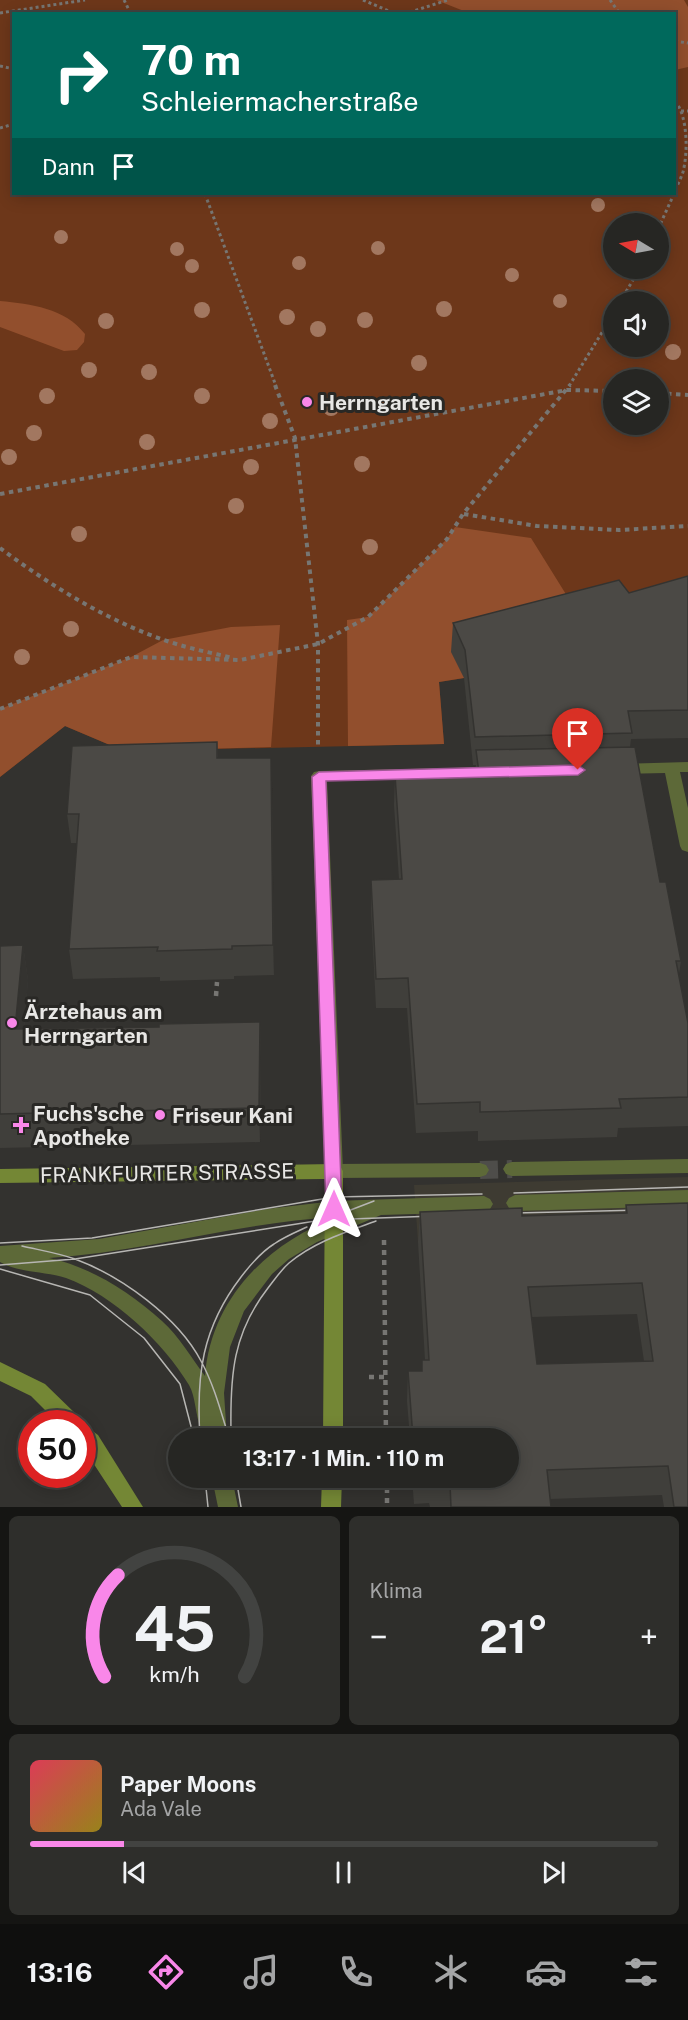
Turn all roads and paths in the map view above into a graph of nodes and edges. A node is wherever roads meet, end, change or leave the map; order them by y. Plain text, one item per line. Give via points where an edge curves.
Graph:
1 (85, 0) edge
2 (363, 0) edge
3 (448, 0) edge
4 (391, 12) edge
5 (410, 12) edge
6 (0, 13) edge
7 (676, 102) edge
8 (676, 111) edge
9 (683, 111) junction
10 (688, 111) edge
11 (686, 151) edge
12 (676, 188) edge
13 (205, 195) edge
14 (673, 195) edge
15 (665, 213) edge
16 (603, 331) edge
17 (567, 390) junction
18 (603, 391) edge
19 (669, 394) edge
20 (688, 395) edge
21 (295, 438) junction
22 (0, 494) edge
23 (463, 514) junction
24 (688, 526) edge
25 (0, 548) edge
26 (318, 644) junction
27 (240, 660) junction
28 (0, 709) edge
29 (680, 767) edge
30 (601, 769) edge
31 (507, 772) edge
32 (319, 777) junction
33 (688, 846) edge
34 (217, 982) dead end
35 (216, 996) dead end
36 (688, 1166) edge
37 (512, 1169) tunnel mouth
38 (480, 1170) tunnel mouth
39 (334, 1171) junction
40 (0, 1176) edge
41 (688, 1198) edge
42 (514, 1203) dead end
43 (484, 1204) dead end
44 (334, 1218) junction
45 (384, 1231) dead end
46 (0, 1256) edge
47 (0, 1371) edge
48 (365, 1377) dead end
49 (386, 1377) junction
50 (59, 1410) edge
51 (211, 1428) edge
52 (214, 1428) edge
53 (333, 1428) edge
54 (386, 1428) edge
55 (96, 1449) edge
56 (224, 1488) edge
57 (332, 1488) edge
58 (387, 1488) edge
59 (133, 1507) edge
60 (228, 1507) edge
61 (331, 1507) edge
62 (387, 1507) edge

1 - 6 path
2 - 4 path
3 - 5 path
7 - 9 path
8 - 9 path
9 - 10 path
9 - 11 path
11 - 12 path
13 - 21 path
14 - 15 path
16 - 17 path
17 - 18 path
17 - 21 path
17 - 23 path
19 - 20 path
21 - 22 path
21 - 26 path
23 - 24 path via 537,526 619,530
23 - 26 path via 447,539 368,617
25 - 27 path via 73,596 163,640
26 - 27 path
26 - 32 path
27 - 28 path via 131,657
29 - 30 street
29 - 33 street
31 - 32 street
32 - 39 street
34 - 35 path
36 - 37 street
38 - 39 street
39 - 40 main road, FRANKFURTER STRASSE
39 - 44 main road
41 - 42 street
43 - 44 street via 385,1207
44 - 46 street via 267,1217 99,1247
44 - 52 street via 270,1263 227,1322 214,1391
44 - 53 main road
45 - 49 path
46 - 51 street via 70,1271 115,1295 157,1328 199,1383
47 - 50 main road via 38,1390
48 - 49 path
49 - 54 path
55 - 59 main road
56 - 60 street
57 - 61 main road
58 - 62 path

